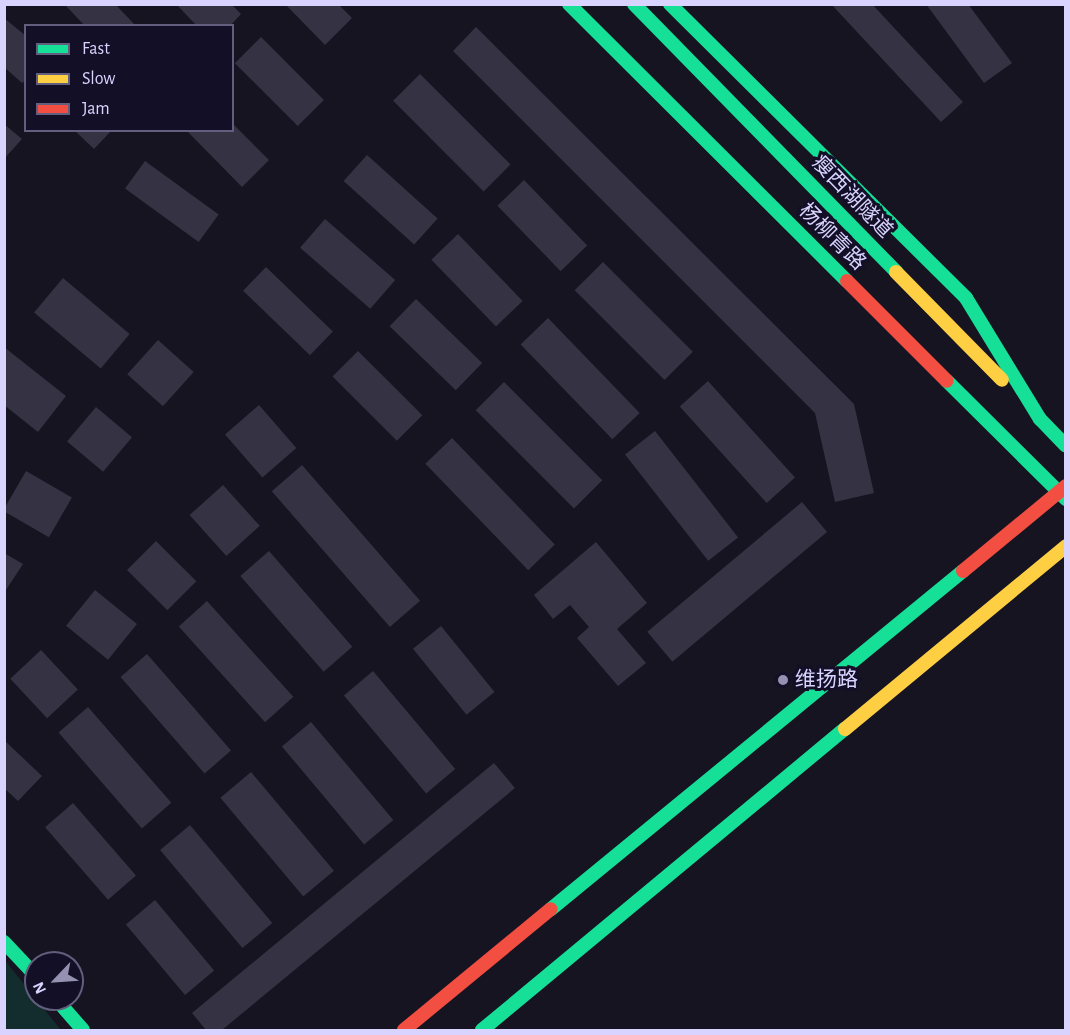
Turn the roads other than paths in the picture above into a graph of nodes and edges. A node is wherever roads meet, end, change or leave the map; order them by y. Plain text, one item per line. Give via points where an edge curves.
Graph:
1 (569, 4) edge
2 (634, 4) edge
3 (670, 4) edge
4 (1040, 419) junction
5 (1065, 446) edge
6 (1063, 493) edge
7 (1065, 546) edge
8 (4, 942) edge
9 (24, 963) edge
10 (66, 1011) edge
11 (83, 1030) edge
12 (404, 1030) edge
13 (482, 1030) edge

1 - 6 main road, 杨柳青路
2 - 4 main road, 瘦西湖隧道
3 - 4 main road via 966,298
4 - 5 main road
6 - 12 main road
7 - 13 main road
8 - 9 main road
10 - 11 main road

